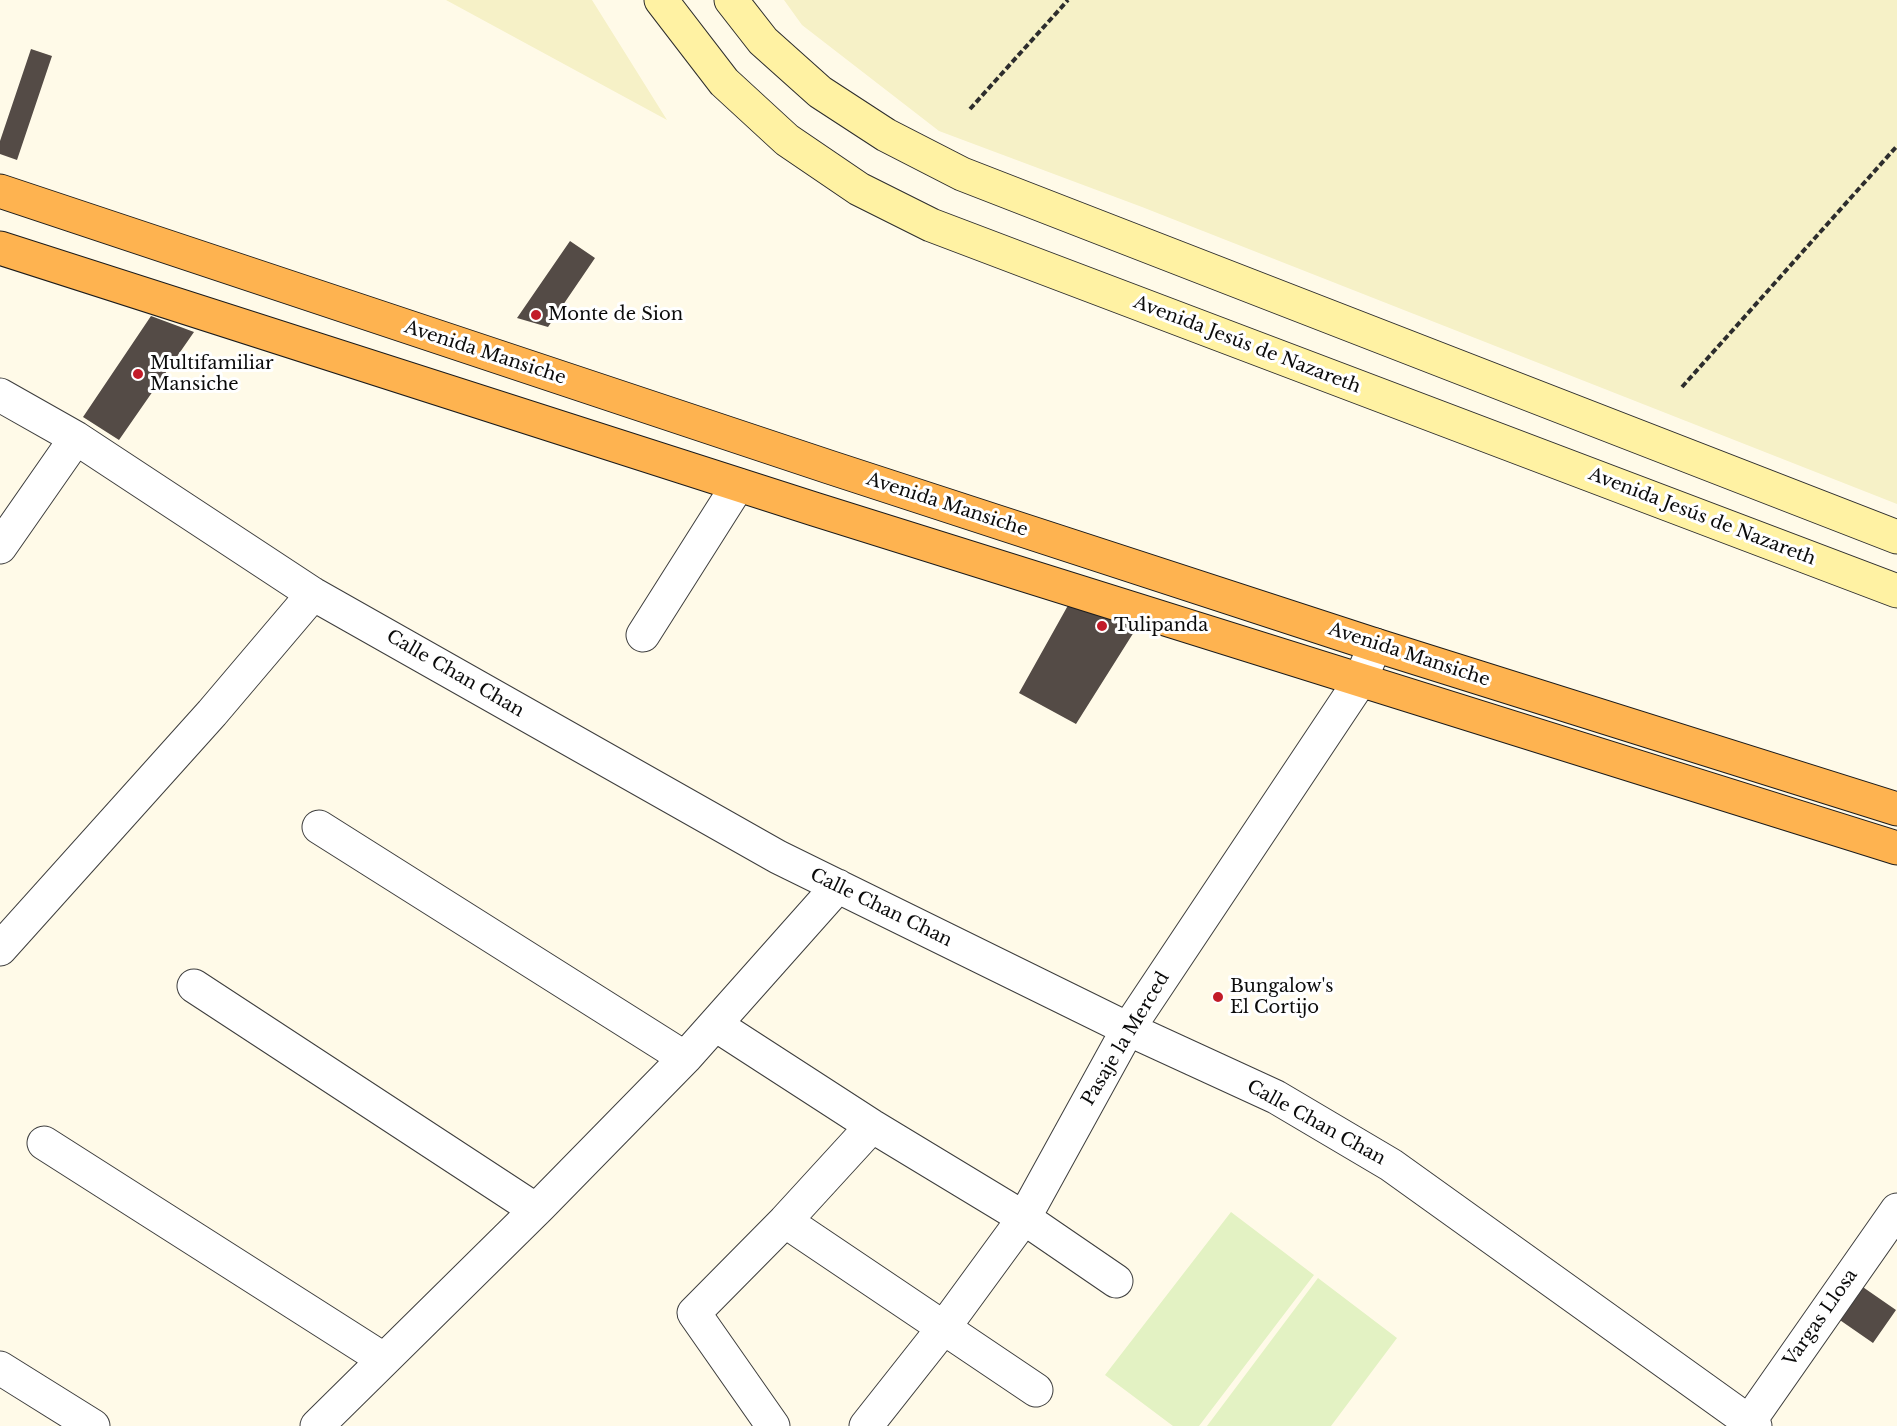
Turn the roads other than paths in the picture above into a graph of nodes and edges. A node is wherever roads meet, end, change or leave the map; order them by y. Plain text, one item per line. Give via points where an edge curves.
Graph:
1 (661, 0) edge
2 (731, 0) edge
3 (0, 191) edge
4 (0, 248) edge
5 (400, 324) junction
6 (384, 372) junction
7 (0, 395) edge
8 (76, 438) junction
9 (829, 467) junction
10 (738, 485) junction
11 (814, 509) junction
12 (1897, 537) edge
13 (0, 547) edge
14 (1897, 591) edge
15 (313, 594) junction
16 (643, 635) dead end
17 (1375, 645) junction
18 (1360, 681) junction
19 (1751, 763) junction
20 (1738, 799) junction
21 (1897, 809) edge
22 (319, 827) dead end
23 (1897, 848) edge
24 (838, 886) junction
25 (0, 949) edge
26 (194, 986) dead end
27 (716, 1025) junction
28 (1128, 1029) junction
29 (685, 1058) junction
30 (872, 1126) junction
31 (44, 1143) dead end
32 (536, 1210) junction
33 (1897, 1210) edge
34 (1024, 1218) junction
35 (785, 1221) junction
36 (1116, 1281) dead end
37 (945, 1326) junction
38 (383, 1359) junction
39 (0, 1368) edge
40 (1036, 1390) dead end
41 (1750, 1425) edge
42 (93, 1426) edge
43 (317, 1426) edge
44 (773, 1426) edge
45 (866, 1426) edge

1 - 14 main road, Avenida Jesús de Nazareth via 724,82 787,140 859,189 931,225
2 - 12 main road via 763,41 820,92 886,135 962,174
3 - 5 highway, Avenida Mansiche
4 - 6 highway
5 - 6 highway
5 - 9 highway, Avenida Mansiche
6 - 10 highway
7 - 8 street, Calle Chan Chan
8 - 13 street
8 - 15 street, Calle Chan Chan
9 - 11 highway
9 - 17 highway, Avenida Mansiche
10 - 11 highway
10 - 16 street
11 - 18 highway
15 - 24 street, Calle Chan Chan via 778,858
15 - 25 street
17 - 18 street, Pasaje la Merced
17 - 19 highway, Avenida Mansiche
18 - 20 highway
18 - 28 street, Pasaje la Merced
19 - 20 highway
19 - 21 highway, Avenida Mansiche
20 - 23 highway
22 - 29 street
24 - 27 street
24 - 28 street, Calle Chan Chan
26 - 32 street
27 - 29 street
27 - 30 street
28 - 34 street, Pasaje la Merced
28 - 41 street, Calle Chan Chan via 1276,1097 1391,1165
29 - 32 street
30 - 34 street
30 - 35 street
31 - 38 street
32 - 38 street
33 - 41 street, Vargas Llosa
34 - 36 street
34 - 37 street, Pasaje la Merced
35 - 37 street
35 - 44 street via 694,1313
37 - 40 street
37 - 45 street, Pasaje la Merced
38 - 43 street
39 - 42 street

